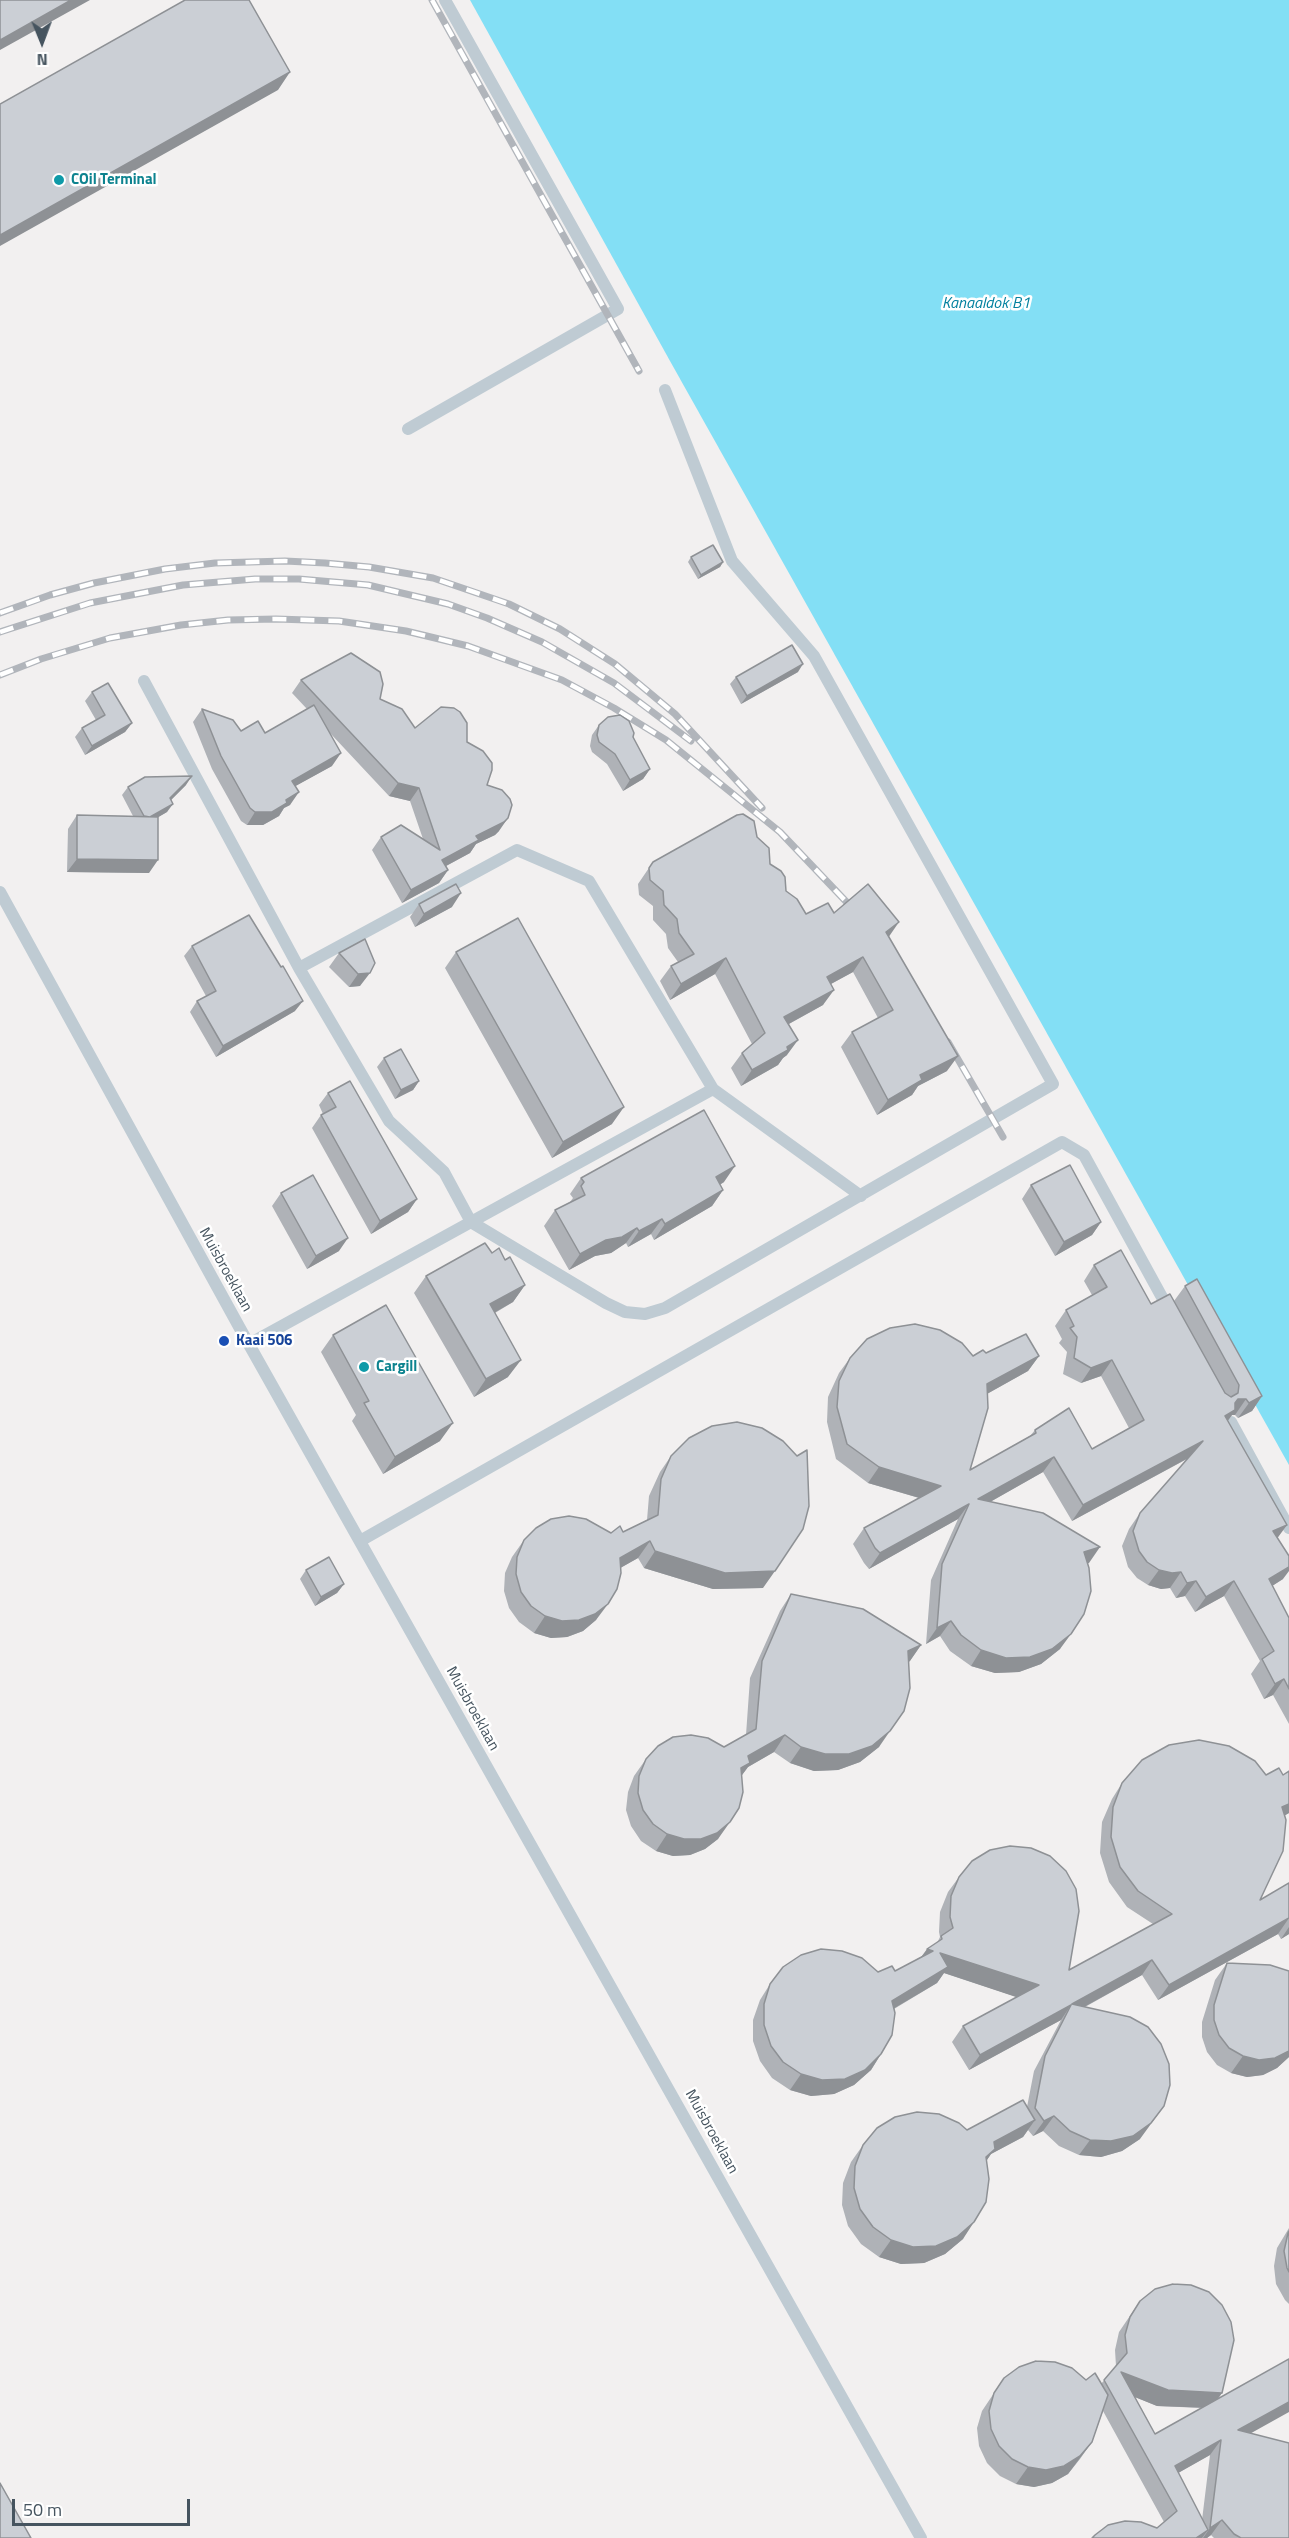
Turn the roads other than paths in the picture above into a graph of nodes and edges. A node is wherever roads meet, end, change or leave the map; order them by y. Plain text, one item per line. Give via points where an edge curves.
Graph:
1 (445, 0) edge
2 (665, 390) dead end
3 (408, 429) dead end
4 (144, 681) dead end
5 (0, 892) edge
6 (299, 968) junction
7 (713, 1089) junction
8 (861, 1196) junction
9 (471, 1222) junction
10 (1175, 1321) edge
11 (249, 1344) junction
12 (1231, 1422) edge
13 (1289, 1528) edge
14 (360, 1541) junction
15 (921, 2538) edge

1 - 3 lane via 618,309
2 - 8 lane via 732,561 814,656 1053,1084
4 - 6 lane
5 - 11 lane, Muisbroeklaan
6 - 7 lane via 517,850 590,881
6 - 9 lane via 389,1120 444,1172
7 - 8 lane
7 - 9 lane
8 - 9 lane via 665,1308 645,1314 625,1312 606,1303
9 - 11 lane
10 - 14 lane via 1084,1155 1062,1142
11 - 14 lane, Muisbroeklaan
12 - 13 lane
14 - 15 lane, Muisbroeklaan

